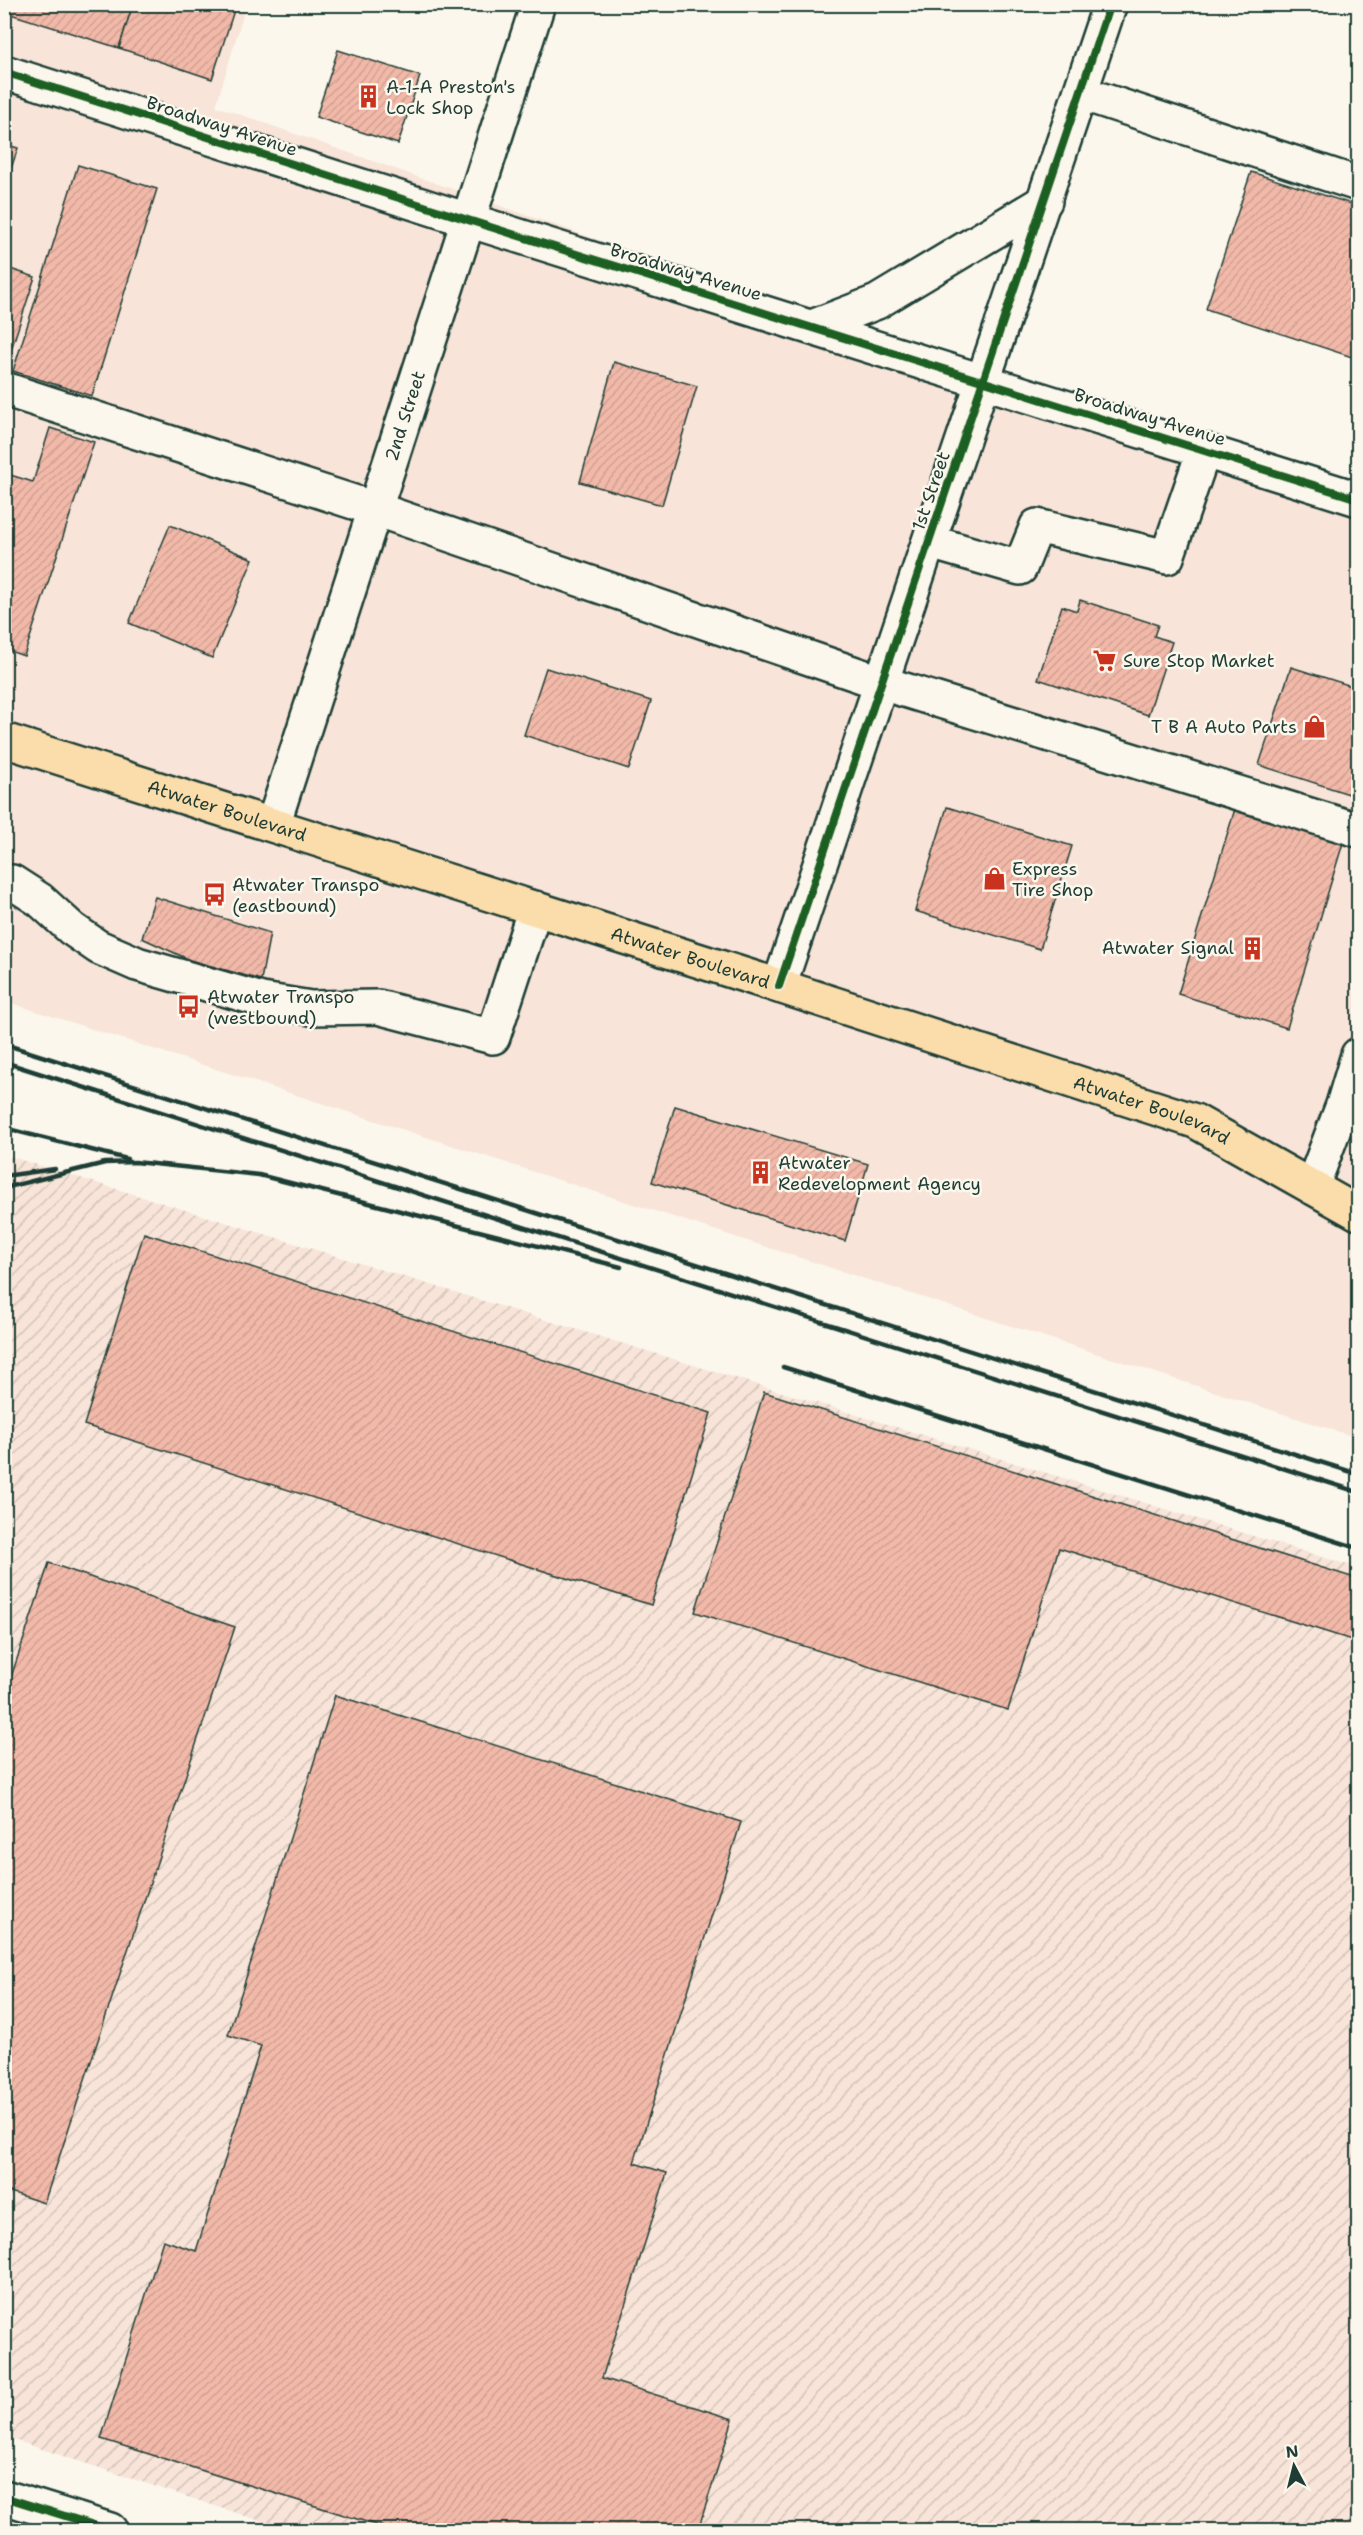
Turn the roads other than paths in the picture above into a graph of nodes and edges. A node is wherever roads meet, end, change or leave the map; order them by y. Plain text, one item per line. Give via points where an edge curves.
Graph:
1 (538, 4) edge
2 (1110, 4) edge
3 (4, 72) edge
4 (1081, 93) junction
5 (1359, 184) edge
6 (1045, 201) junction
7 (468, 220) junction
8 (812, 327) junction
9 (984, 381) junction
10 (4, 389) edge
11 (1204, 450) junction
12 (1359, 499) edge
13 (375, 509) junction
14 (930, 542) junction
15 (882, 682) junction
16 (4, 740) edge
17 (273, 825) junction
18 (1359, 830) edge
19 (12, 882) dead end
20 (535, 908) junction
21 (779, 986) junction
22 (1359, 1055) edge
23 (1312, 1187) junction
24 (1359, 1213) edge
25 (4, 2497) edge
26 (110, 2530) edge

1 - 7 street, 2nd Street
2 - 4 street, 1st Street
3 - 7 street, Broadway Avenue
4 - 5 street
4 - 6 street, 1st Street
6 - 8 street via 877,302
6 - 9 street, 1st Street
7 - 8 street, Broadway Avenue
7 - 13 street, 2nd Street
8 - 9 street, Broadway Avenue
9 - 11 street, Broadway Avenue
9 - 14 street, 1st Street
10 - 13 street
11 - 12 street, Broadway Avenue
11 - 14 street via 1167,557 1036,526 1020,568
13 - 15 street
13 - 17 street, 2nd Street
14 - 15 street, 1st Street
15 - 18 street
15 - 21 street, 1st Street
16 - 17 main road, Atwater Boulevard
17 - 20 main road, Atwater Boulevard
19 - 20 street via 40,900 72,929 137,964 262,1000 311,1008 378,1007 493,1037
20 - 21 main road, Atwater Boulevard
21 - 23 main road, Atwater Boulevard via 1195,1121
22 - 23 street
23 - 24 main road, Atwater Boulevard
25 - 26 street

